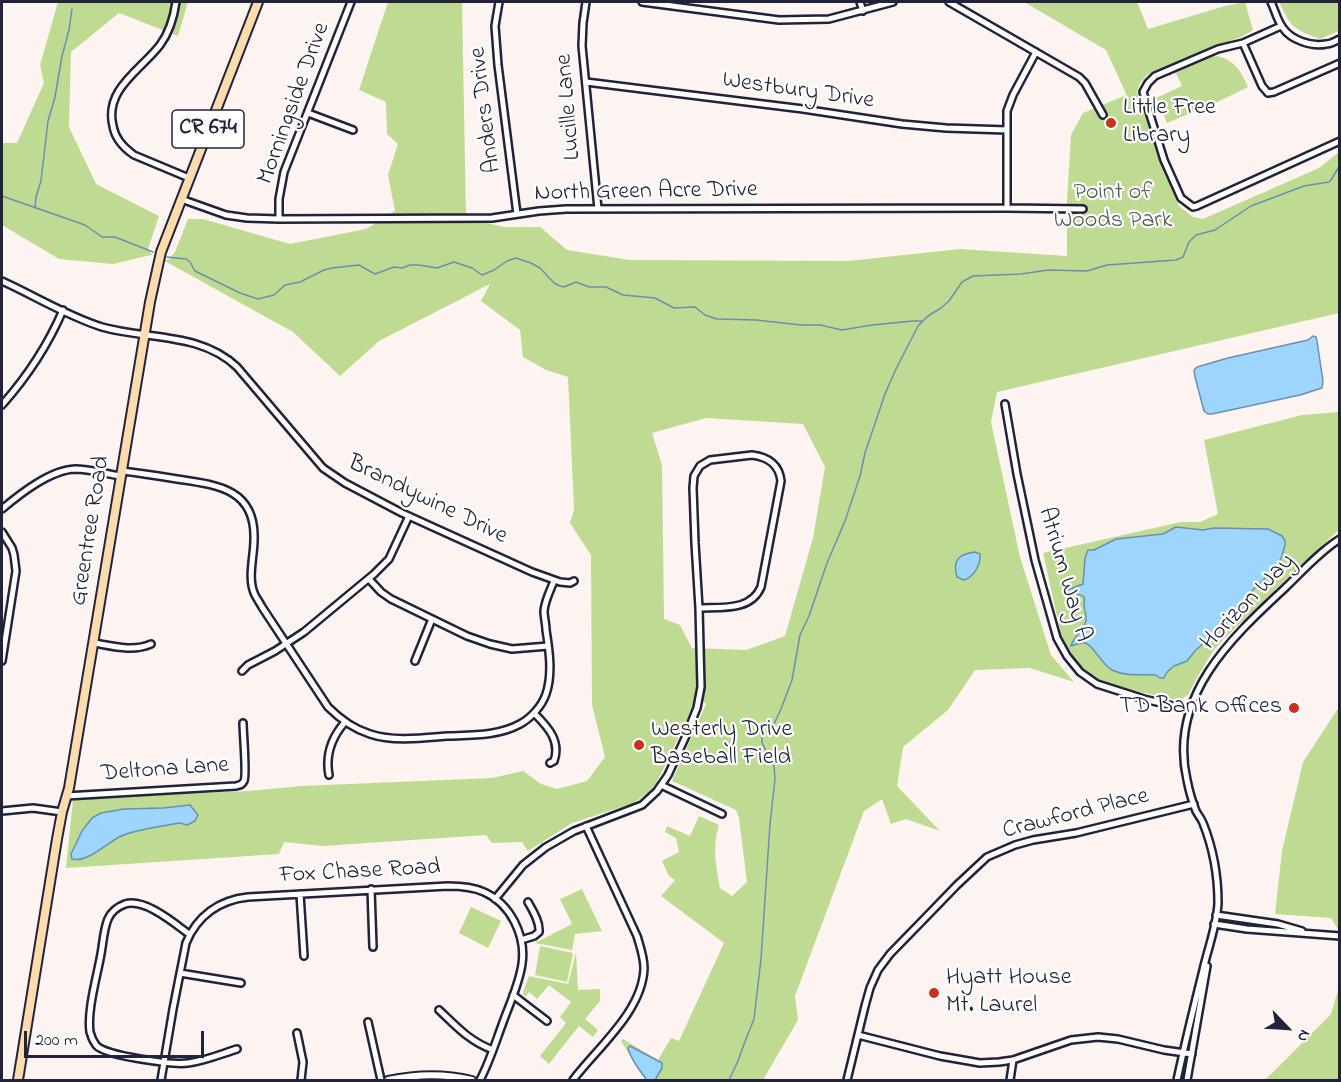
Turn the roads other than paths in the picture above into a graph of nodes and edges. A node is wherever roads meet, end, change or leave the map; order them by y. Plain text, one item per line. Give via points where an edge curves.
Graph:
1 (176, 2) edge
2 (258, 2) edge
3 (351, 2) edge
4 (499, 2) edge
5 (586, 2) edge
6 (642, 2) edge
7 (860, 2) edge
8 (893, 2) edge
9 (949, 2) edge
10 (1271, 2) edge
11 (674, 4) edge
12 (863, 11) junction
13 (1281, 26) junction
14 (1340, 39) edge
15 (1243, 43) junction
16 (1035, 52) junction
17 (1340, 63) edge
18 (586, 82) junction
19 (308, 113) junction
20 (1103, 115) dead end
21 (353, 130) dead end
22 (1007, 130) junction
23 (1340, 141) edge
24 (189, 178) junction
25 (181, 199) junction
26 (1007, 208) junction
27 (598, 209) junction
28 (1083, 209) dead end
29 (517, 214) junction
30 (279, 219) junction
31 (2, 281) edge
32 (63, 310) junction
33 (145, 335) junction
34 (1005, 404) dead end
35 (2, 405) edge
36 (121, 474) junction
37 (2, 509) edge
38 (409, 516) junction
39 (2, 532) edge
40 (1340, 539) edge
41 (369, 579) junction
42 (554, 581) junction
43 (574, 581) dead end
44 (699, 608) junction
45 (432, 619) junction
46 (94, 643) junction
47 (151, 644) dead end
48 (286, 644) junction
49 (548, 646) junction
50 (2, 659) edge
51 (415, 661) dead end
52 (242, 670) dead end
53 (1190, 710) junction
54 (534, 713) junction
55 (345, 722) junction
56 (243, 723) dead end
57 (550, 763) dead end
58 (329, 775) dead end
59 (662, 785) junction
60 (66, 796) junction
61 (1194, 804) junction
62 (2, 811) edge
63 (62, 812) junction
64 (722, 814) dead end
65 (586, 826) junction
66 (371, 889) junction
67 (300, 894) junction
68 (495, 899) junction
69 (528, 902) dead end
70 (1216, 915) junction
71 (1214, 924) junction
72 (189, 933) junction
73 (1306, 933) junction
74 (1340, 936) edge
75 (1211, 938) junction
76 (521, 940) junction
77 (373, 946) dead end
78 (304, 956) dead end
79 (180, 973) junction
80 (241, 983) dead end
81 (513, 995) junction
82 (438, 1010) dead end
83 (547, 1021) dead end
84 (368, 1022) dead end
85 (297, 1033) dead end
86 (858, 1035) junction
87 (237, 1049) dead end
88 (493, 1050) junction
89 (1183, 1052) junction
90 (1192, 1054) junction
91 (1013, 1060) junction
92 (164, 1062) junction
93 (18, 1080) edge
94 (161, 1080) edge
95 (301, 1080) edge
96 (381, 1080) edge
97 (388, 1080) edge
98 (472, 1080) edge
99 (480, 1080) edge
100 (573, 1080) edge
101 (847, 1080) edge
102 (1010, 1080) edge
103 (1177, 1080) edge
104 (1187, 1080) edge

1 - 24 street via 162,42 115,97 112,122 126,150
2 - 24 main road, Greentree Road / CR 674
3 - 19 street, Morningside Drive
4 - 29 street, Anders Drive via 495,26 498,65
5 - 18 street, Lucille Lane via 582,46
6 - 11 street
7 - 12 street
8 - 12 street
9 - 16 street
10 - 13 street
11 - 12 street via 796,21 830,19
13 - 14 street via 1286,33 1315,45
13 - 15 street
15 - 17 street via 1268,93
15 - 23 street via 1218,49 1155,76 1144,88 1164,160 1181,198 1197,206
16 - 20 street via 1079,77
16 - 22 street via 1007,111
18 - 22 street, Westbury Drive via 902,124
18 - 27 street, Lucille Lane
19 - 21 street
19 - 30 street, Morningside Drive via 284,172
22 - 26 street
24 - 25 main road, Greentree Road / CR 674
25 - 30 street, North Green Acre Drive via 226,215
25 - 33 main road, Greentree Road / CR 674 via 163,246
26 - 27 street, North Green Acre Drive
26 - 28 street, North Green Acre Drive
27 - 29 street, North Green Acre Drive
29 - 30 street, North Green Acre Drive via 492,218
31 - 32 street, Brandywine Drive
32 - 33 street, Brandywine Drive via 102,327
32 - 35 street via 38,357
33 - 36 main road, Greentree Road
33 - 38 street, Brandywine Drive via 198,344 225,357 323,468 352,488
34 - 53 street, Atrium Way A via 1035,560 1057,638 1067,656 1097,684
36 - 37 street via 65,470
36 - 46 main road, Greentree Road
36 - 48 street via 210,485 240,498 254,525 253,588
38 - 41 street via 389,559
38 - 42 street, Brandywine Drive
39 - 50 street via 16,563
40 - 53 street, Horizon Way via 1223,650
41 - 45 street via 391,599
41 - 48 street
42 - 43 street, Brandywine Drive
42 - 49 street via 545,608
44 - 44 street via 739,606 753,600 759,592 782,481 776,466 766,458 710,460 694,476
44 - 59 street via 699,697
45 - 49 street via 475,639 512,649
45 - 51 street
46 - 47 street via 133,648
46 - 60 main road, Greentree Road
48 - 52 street
48 - 55 street via 323,701
49 - 54 street via 546,695
53 - 61 street, Horizon Way via 1185,724 1184,758
54 - 55 street via 505,730 439,737 378,736
54 - 57 street via 554,738 556,753
55 - 58 street via 331,741
56 - 60 street, Deltona Lane via 245,772 241,785
59 - 64 street
59 - 65 street via 642,805
60 - 63 main road, Greentree Road
61 - 70 street, Horizon Way via 1215,863
61 - 86 street, Crawford Place via 1033,840 987,857 878,970
62 - 63 street via 33,808
63 - 93 main road, Greentree Road
65 - 68 street via 530,859
65 - 100 street via 637,936 644,967 640,990 630,1010
66 - 67 street, Fox Chase Road
66 - 68 street, Fox Chase Road via 458,886 476,889
66 - 77 street
67 - 72 street, Fox Chase Road via 230,900 205,914
67 - 78 street
68 - 76 street, Fox Chase Road via 511,915
69 - 76 street via 540,929 534,936
70 - 71 street, Horizon Way
70 - 73 street via 1287,926
71 - 73 street
71 - 75 street, Horizon Way
72 - 79 street, Fox Chase Road
72 - 92 street via 134,903 113,911 105,929 92,1003 93,1039 104,1051
73 - 74 street
75 - 89 street
75 - 90 street
76 - 81 street, Fox Chase Road via 523,960
79 - 80 street
79 - 92 street, Fox Chase Road
81 - 83 street
81 - 88 street, Fox Chase Road
82 - 88 street via 476,1043
84 - 96 street
85 - 95 street via 303,1062
86 - 91 street via 960,1060
86 - 101 street, Crawford Place
87 - 92 street via 192,1063
88 - 99 street, Fox Chase Road
89 - 90 street
89 - 91 street via 1098,1037 1071,1040
89 - 103 street
90 - 104 street
91 - 102 street
92 - 94 street, Fox Chase Road
97 - 98 street via 418,1075

